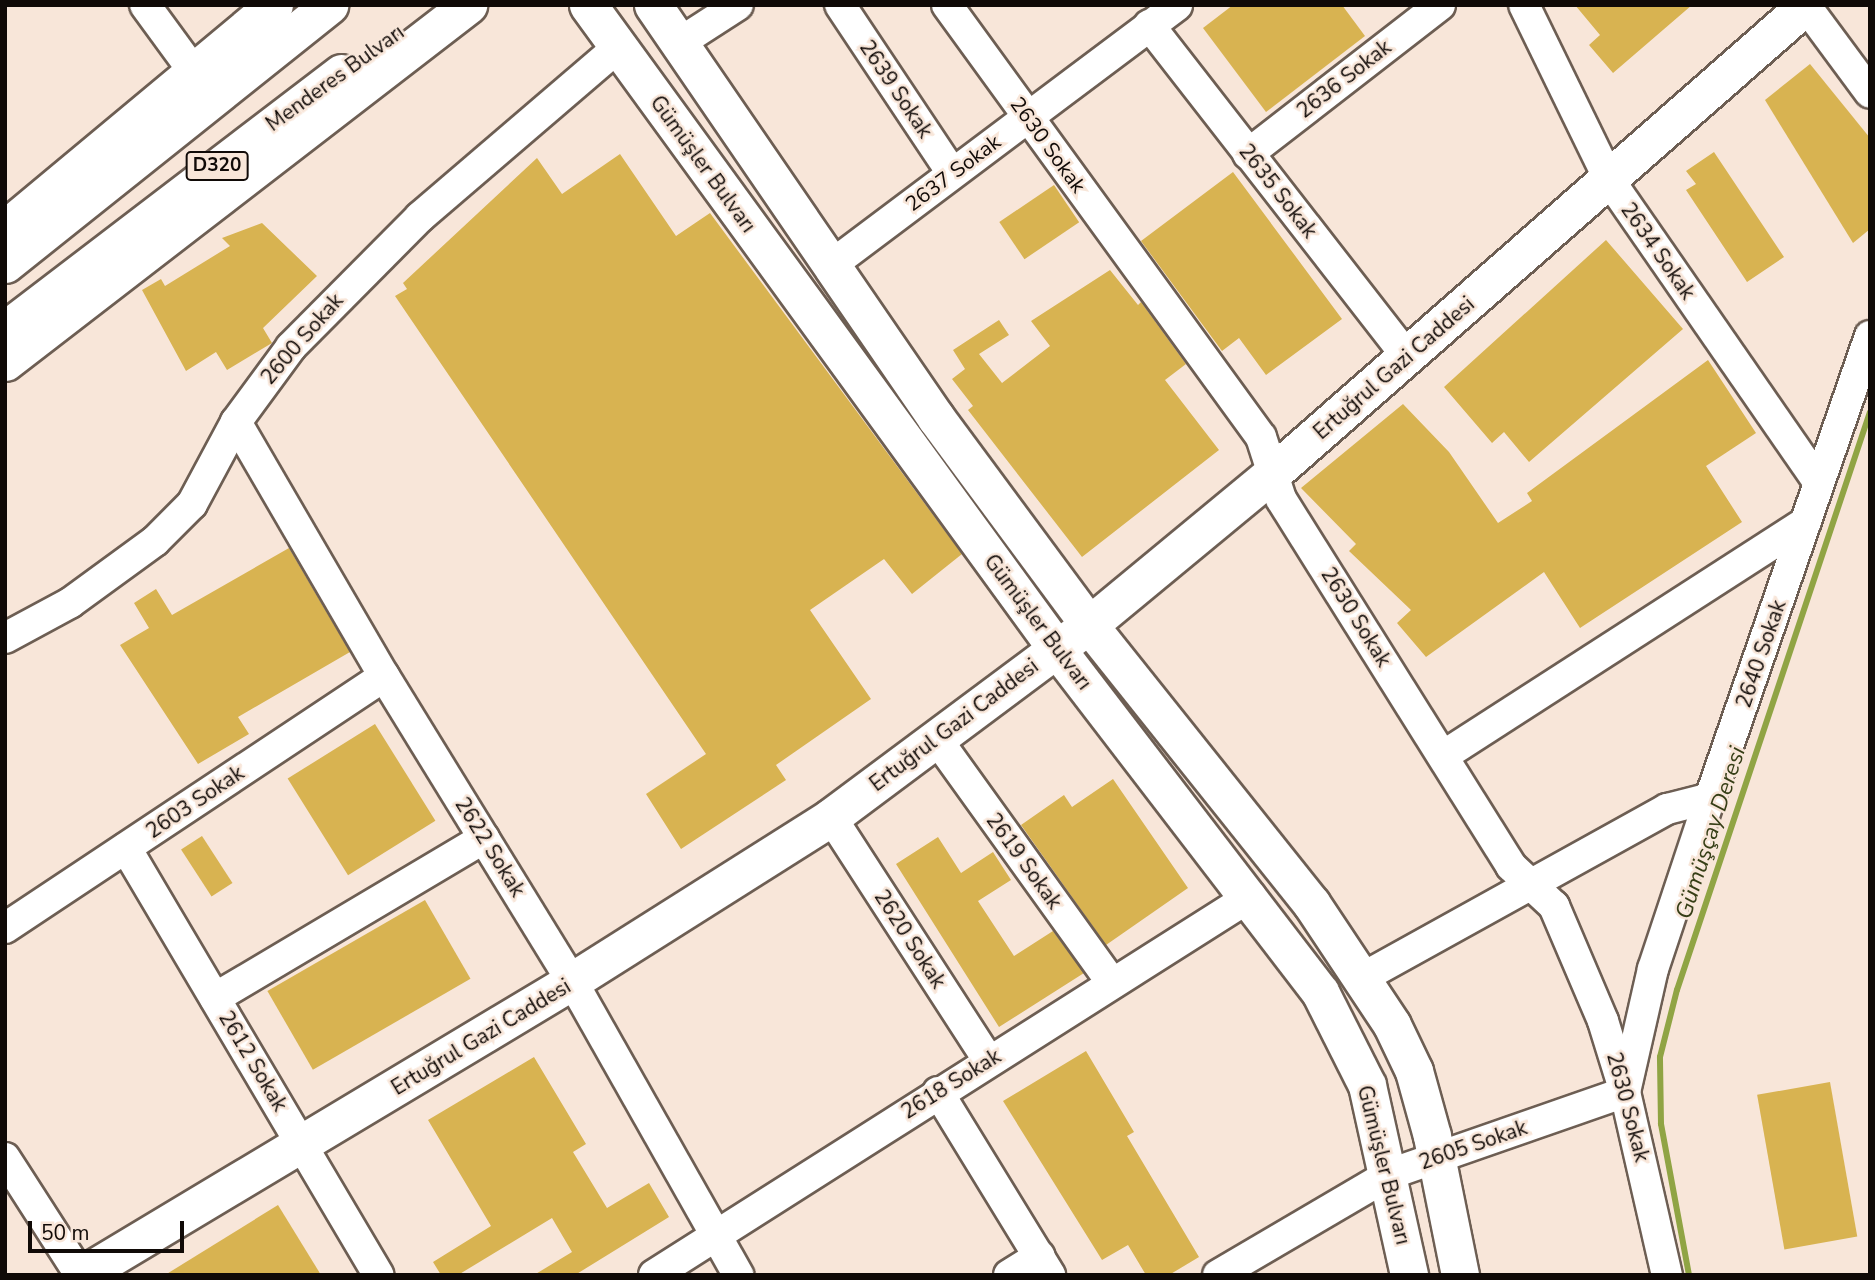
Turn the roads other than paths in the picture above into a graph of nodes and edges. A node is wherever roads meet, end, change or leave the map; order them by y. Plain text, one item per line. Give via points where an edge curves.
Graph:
1 (145, 5) edge
2 (274, 5) edge
3 (329, 5) edge
4 (432, 5) edge
5 (468, 5) edge
6 (588, 5) edge
7 (653, 5) edge
8 (738, 5) edge
9 (839, 5) edge
10 (947, 5) edge
11 (1177, 5) edge
12 (1440, 5) edge
13 (1524, 5) edge
14 (1805, 5) edge
15 (1149, 25) junction
16 (679, 43) junction
17 (618, 47) junction
18 (194, 72) junction
19 (1870, 93) edge
20 (1027, 117) junction
21 (1248, 154) junction
22 (952, 173) junction
23 (1610, 181) junction
24 (5, 229) edge
25 (5, 264) edge
26 (830, 266) junction
27 (5, 330) edge
28 (1870, 336) edge
29 (1407, 357) junction
30 (5, 362) edge
31 (236, 422) junction
32 (1274, 472) junction
33 (1818, 481) junction
34 (1805, 523) junction
35 (1089, 625) junction
36 (5, 638) edge
37 (1056, 648) junction
38 (384, 676) junction
39 (936, 738) junction
40 (1443, 756) junction
41 (1710, 798) junction
42 (831, 817) junction
43 (484, 838) junction
44 (126, 848) junction
45 (1534, 884) junction
46 (1251, 896) junction
47 (5, 928) edge
48 (1362, 978) junction
49 (572, 981) junction
50 (1112, 983) junction
51 (215, 998) junction
52 (988, 1060) junction
53 (938, 1092) junction
54 (1625, 1092) junction
55 (304, 1145) junction
56 (1437, 1157) junction
57 (5, 1158) edge
58 (1390, 1174) junction
59 (714, 1235) junction
60 (1044, 1266) edge
61 (81, 1275) edge
62 (379, 1275) edge
63 (654, 1275) edge
64 (738, 1275) edge
65 (1009, 1275) edge
66 (1218, 1275) edge
67 (1409, 1275) edge
68 (1460, 1275) edge
69 (1667, 1275) edge

1 - 18 street
2 - 18 main road
3 - 25 main road, D320
4 - 27 main road, Menderes Bulvarı / D320
5 - 30 main road
6 - 17 main road, Gümüşler Bulvarı
7 - 16 main road, Gümüşler Bulvarı
8 - 16 street
9 - 22 street, 2639 Sokak
10 - 20 street, 2630 Sokak
11 - 15 street, 2637 Sokak
12 - 21 street, 2636 Sokak
13 - 23 street, 2634 Sokak
14 - 19 street
14 - 23 main road, Ertuğrul Gazi Caddesi
15 - 20 street, 2637 Sokak
15 - 21 street, 2635 Sokak
16 - 26 main road, Gümüşler Bulvarı
17 - 31 street, 2600 Sokak via 353,280 291,346
17 - 37 main road, Gümüşler Bulvarı
18 - 24 main road
20 - 22 street, 2637 Sokak
20 - 32 street, 2630 Sokak via 1261,437
21 - 29 street, 2635 Sokak
22 - 26 street, 2637 Sokak
23 - 29 main road, Ertuğrul Gazi Caddesi
23 - 33 street, 2634 Sokak
26 - 35 main road, Gümüşler Bulvarı
28 - 33 street, 2640 Sokak
29 - 32 main road, Ertuğrul Gazi Caddesi
31 - 36 street, 2600 Sokak via 192,504 155,541 70,603
31 - 38 street, 2622 Sokak
32 - 35 main road, Ertuğrul Gazi Caddesi
32 - 40 street, 2630 Sokak via 1282,499
33 - 34 street, 2640 Sokak
34 - 40 street
34 - 41 street, 2640 Sokak
35 - 37 main road, Ertuğrul Gazi Caddesi
35 - 48 main road, Gümüşler Bulvarı via 1302,893
37 - 39 main road, Ertuğrul Gazi Caddesi
37 - 46 main road, Gümüşler Bulvarı
38 - 43 street, 2622 Sokak
38 - 44 street, 2603 Sokak
39 - 42 main road, Ertuğrul Gazi Caddesi
39 - 50 street, 2619 Sokak
40 - 45 street, 2630 Sokak via 1511,866
41 - 45 street via 1667,809
41 - 54 street, 2640 Sokak via 1653,969
42 - 49 main road, Ertuğrul Gazi Caddesi
42 - 52 street, 2620 Sokak
43 - 49 street, 2622 Sokak
43 - 51 street
44 - 47 street, 2603 Sokak
44 - 51 street, 2612 Sokak
45 - 48 street
45 - 54 street, 2630 Sokak via 1554,906 1568,932
46 - 50 street, 2618 Sokak
46 - 58 main road, Gümüşler Bulvarı via 1320,992 1367,1086
48 - 56 main road, Gümüşler Bulvarı via 1414,1071
49 - 55 main road, Ertuğrul Gazi Caddesi
49 - 59 street, 2622 Sokak
50 - 52 street, 2618 Sokak
51 - 55 street, 2612 Sokak
52 - 53 street, 2618 Sokak
53 - 59 street, 2618 Sokak
53 - 60 street
54 - 56 street, 2605 Sokak
54 - 69 street, 2630 Sokak
55 - 61 main road, Ertuğrul Gazi Caddesi
55 - 62 street, 2612 Sokak
56 - 58 street, 2605 Sokak
56 - 68 main road, Gümüşler Bulvarı
57 - 61 street
58 - 66 street, 2605 Sokak
58 - 67 main road, Gümüşler Bulvarı
59 - 63 street, 2618 Sokak
59 - 64 street, 2622 Sokak
60 - 65 street

